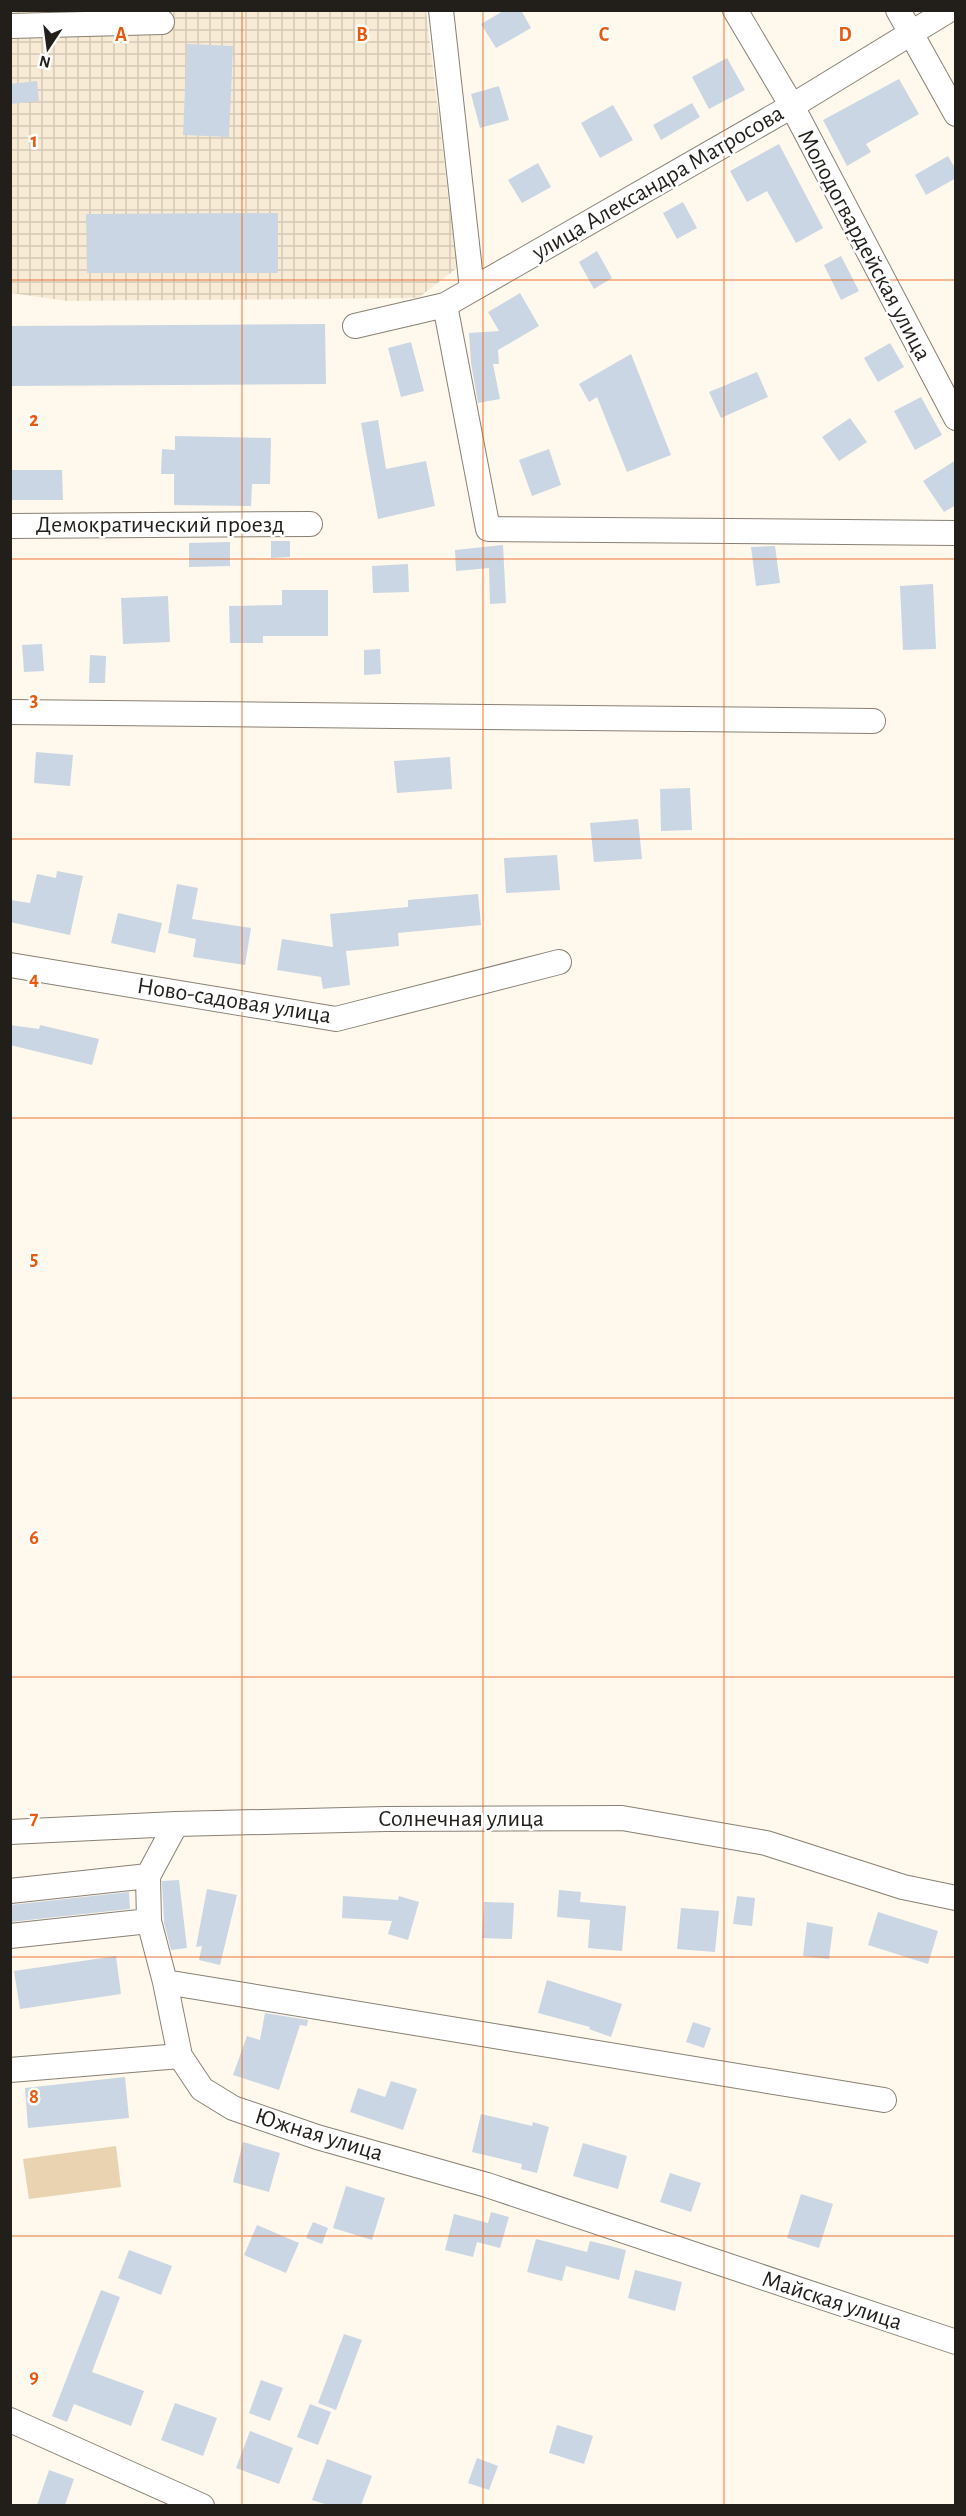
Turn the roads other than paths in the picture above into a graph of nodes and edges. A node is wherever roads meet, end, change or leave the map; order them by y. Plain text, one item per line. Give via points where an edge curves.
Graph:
1 (441, 10) edge
2 (735, 10) edge
3 (898, 10) edge
4 (949, 10) edge
5 (162, 22) dead end
6 (10, 26) edge
7 (910, 32) junction
8 (792, 106) junction
9 (956, 114) edge
10 (472, 290) junction
11 (445, 305) junction
12 (355, 326) dead end
13 (956, 418) edge
14 (310, 524) dead end
15 (10, 526) edge
16 (956, 533) edge
17 (10, 712) edge
18 (873, 721) dead end
19 (559, 962) dead end
20 (10, 965) edge
21 (176, 1824) junction
22 (10, 1832) edge
23 (148, 1876) junction
24 (10, 1892) edge
25 (956, 1898) edge
26 (149, 1921) junction
27 (10, 1936) edge
28 (165, 1982) junction
29 (180, 2056) junction
30 (10, 2070) edge
31 (884, 2100) dead end
32 (709, 2260) joint
33 (956, 2342) edge
34 (10, 2420) edge
35 (202, 2505) edge

1 - 10 street
2 - 8 street, Молодогвардейская улица
3 - 7 street
4 - 7 street, улица Александра Матросова
5 - 6 street
7 - 8 street, улица Александра Матросова
7 - 9 street
8 - 10 street, улица Александра Матросова
8 - 13 street, Молодогвардейская улица
10 - 11 street, улица Александра Матросова
11 - 12 street, улица Александра Матросова
11 - 16 street via 488,529
14 - 15 street, Демократический проезд
17 - 18 street
19 - 20 street, Ново-садовая улица via 336,1020
21 - 22 street, Солнечная улица
21 - 23 street, Южная улица
21 - 25 street, Солнечная улица via 622,1818 766,1843 903,1887
23 - 24 street
23 - 26 street, Южная улица
26 - 27 street
26 - 28 street, Южная улица
28 - 29 street, Южная улица
28 - 31 street
29 - 30 street
29 - 32 street, Южная улица via 202,2089 233,2108 317,2137 487,2185
32 - 33 street, Майская улица
34 - 35 street

